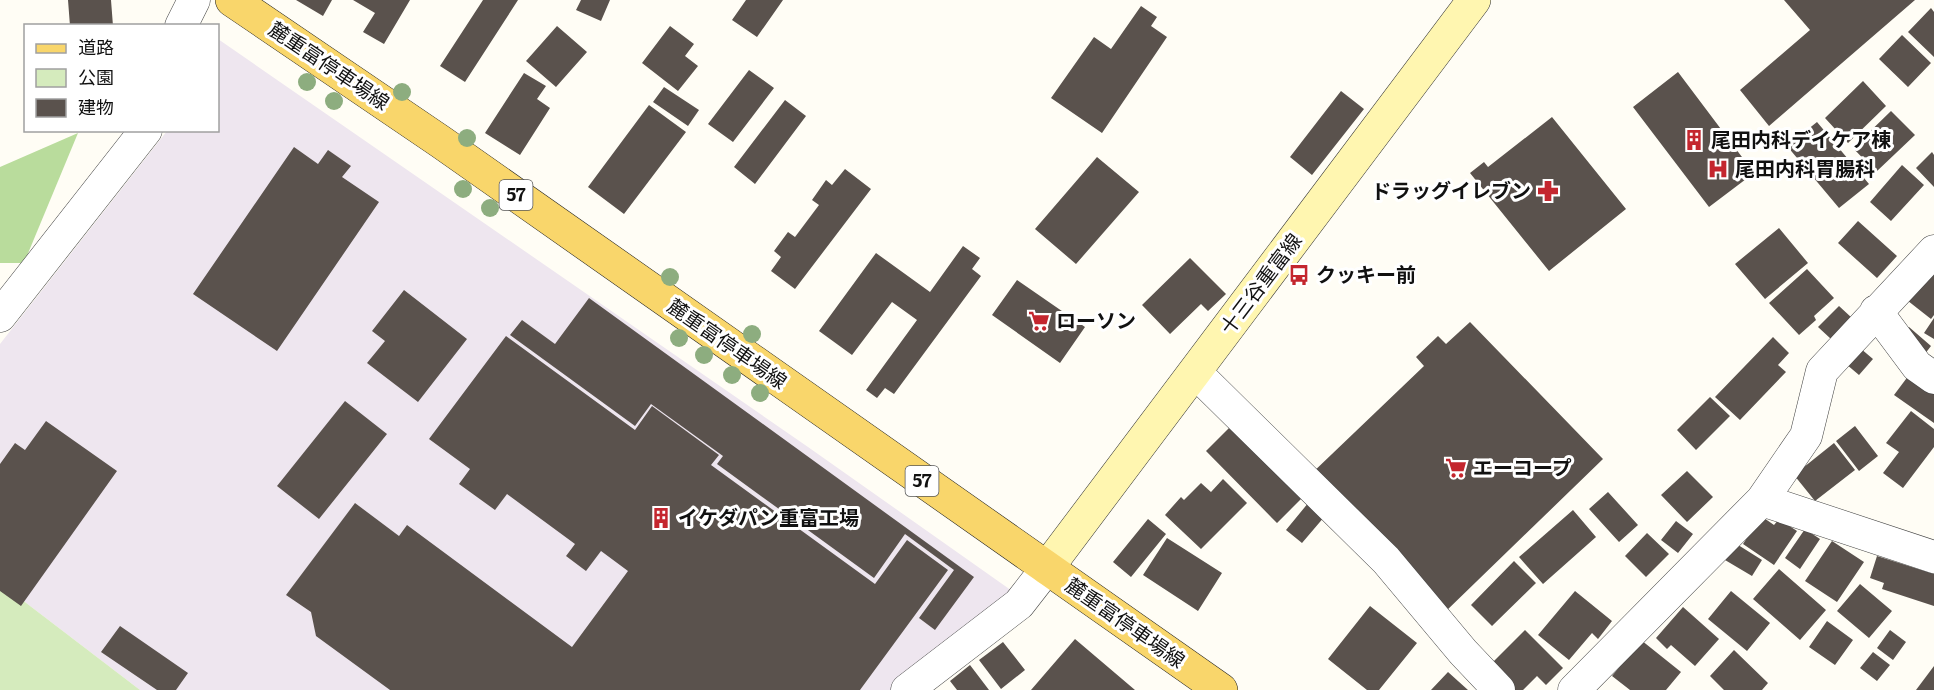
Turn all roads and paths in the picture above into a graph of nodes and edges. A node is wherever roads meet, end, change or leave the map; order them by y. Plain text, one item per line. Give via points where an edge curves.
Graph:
1 (194, 0) edge
2 (232, 0) edge
3 (1474, 0) edge
4 (182, 24) edge
5 (144, 132) edge
6 (1934, 250) edge
7 (1876, 312) junction
8 (0, 316) edge
9 (1195, 372) junction
10 (1934, 378) edge
11 (1762, 500) junction
12 (1934, 557) edge
13 (1047, 568) junction
14 (907, 690) edge
15 (1221, 690) edge
16 (1499, 690) edge
17 (1574, 690) edge

1 - 4 street
2 - 13 main road, 麓重富停車場線 / 57
3 - 9 main road, 十三谷重富線
5 - 8 street
6 - 7 street
7 - 10 street via 1917,366
7 - 11 street via 1822,371 1806,436
9 - 13 main road, 十三谷重富線
9 - 16 street via 1386,560
11 - 12 street
11 - 17 street
13 - 14 street via 1019,604
13 - 15 main road, 麓重富停車場線 / 57

